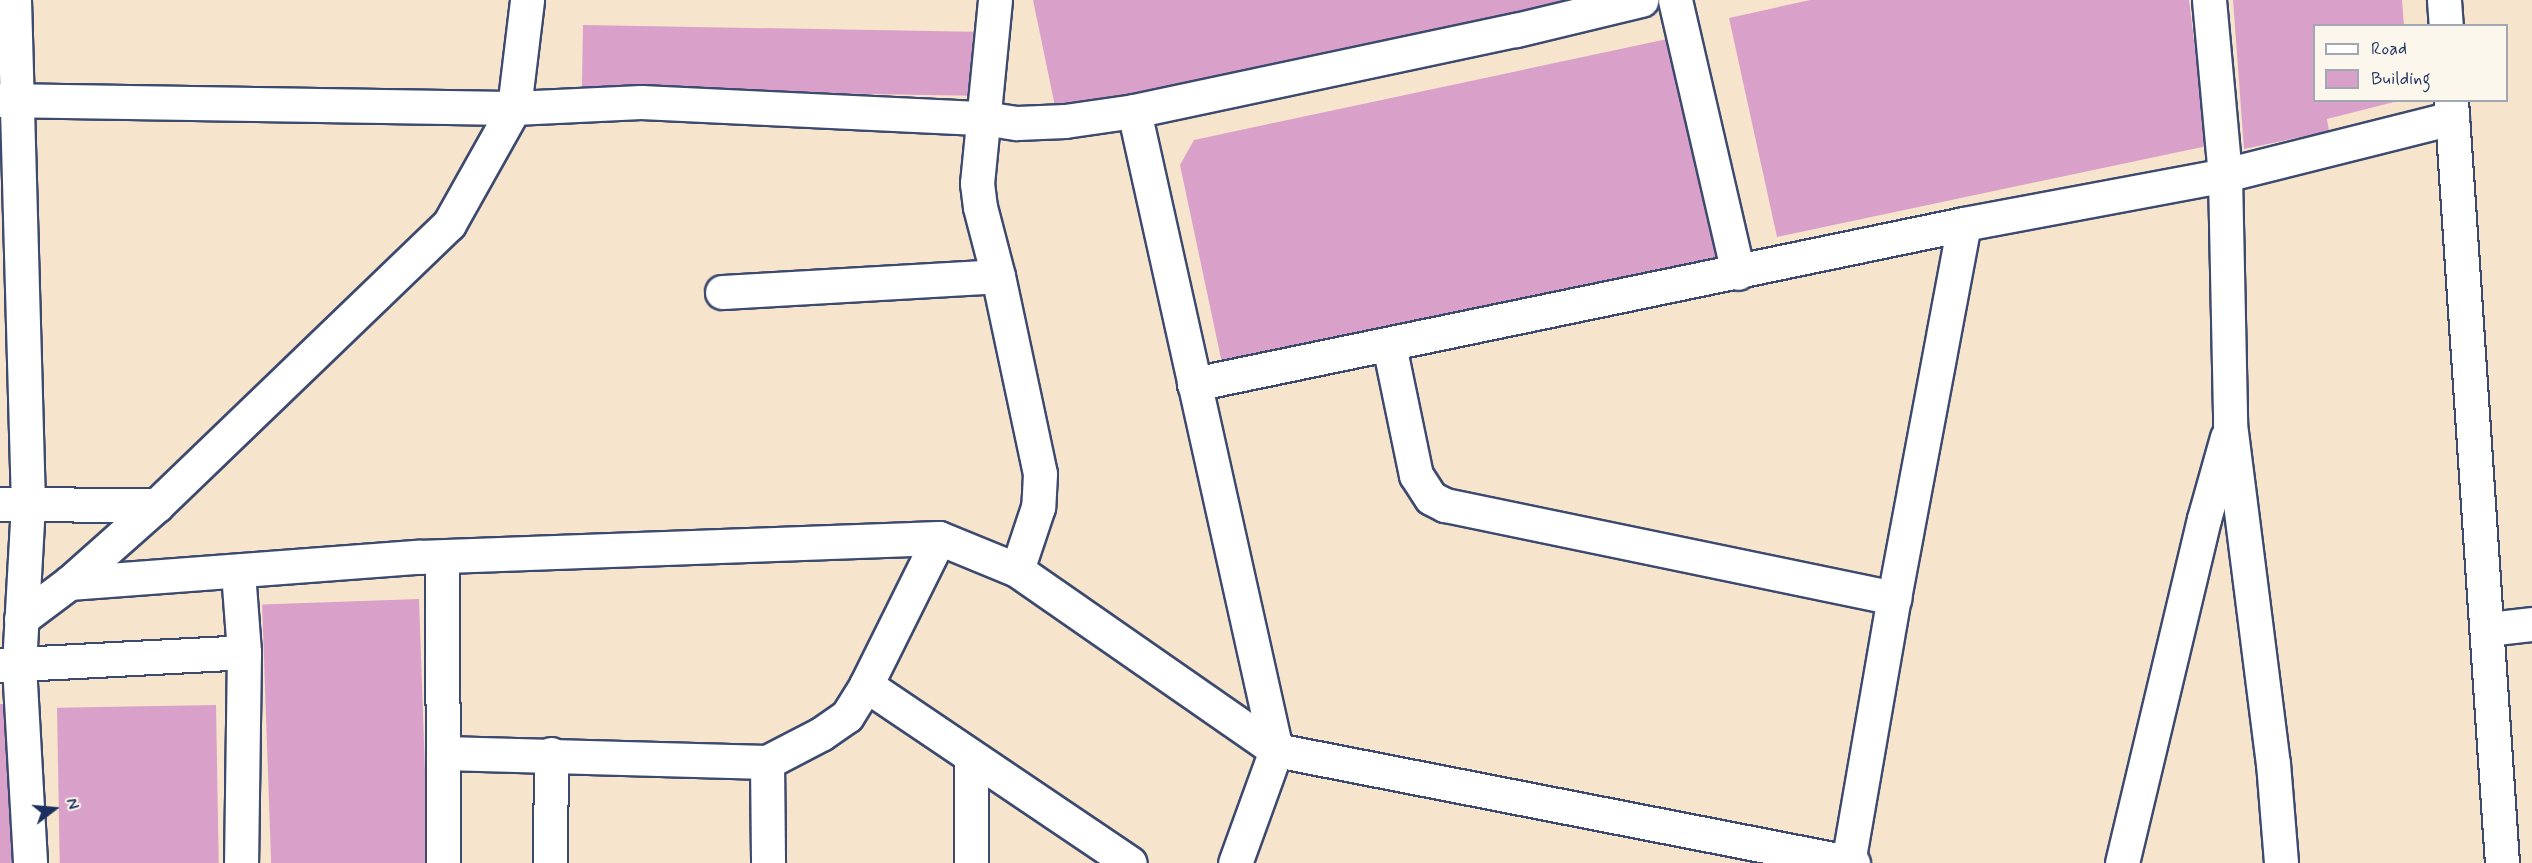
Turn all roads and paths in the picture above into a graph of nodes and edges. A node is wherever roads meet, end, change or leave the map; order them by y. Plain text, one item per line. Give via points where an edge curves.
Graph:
1 (14, 0) edge
2 (527, 0) edge
3 (995, 0) edge
4 (1641, 0) edge
5 (1675, 0) edge
6 (2209, 0) edge
7 (2444, 0) edge
8 (2446, 24) edge
9 (9, 100) edge
10 (514, 108) junction
11 (2452, 109) edge
12 (1134, 111) junction
13 (984, 118) junction
14 (2225, 175) junction
15 (1964, 224) junction
16 (1738, 273) junction
17 (998, 276) junction
18 (722, 292) dead end
19 (11, 293) edge
20 (1389, 345) junction
21 (1194, 384) junction
22 (2230, 424) junction
23 (14, 504) edge
24 (157, 505) junction
25 (939, 538) junction
26 (442, 558) junction
27 (1017, 570) junction
28 (238, 572) junction
29 (69, 583) junction
30 (1894, 598) junction
31 (21, 619) junction
32 (2532, 624) edge
33 (2488, 629) junction
34 (244, 652) junction
35 (10, 665) edge
36 (866, 685) junction
37 (1276, 750) junction
38 (444, 753) junction
39 (551, 754) junction
40 (971, 757) junction
41 (767, 762) junction
42 (30, 863) edge
43 (241, 863) edge
44 (443, 863) edge
45 (550, 863) edge
46 (768, 863) edge
47 (971, 863) edge
48 (1130, 863) edge
49 (1235, 863) edge
50 (1850, 863) edge
51 (2122, 863) edge
52 (2282, 863) edge
53 (2502, 863) edge

1 - 9 street
2 - 10 street
3 - 13 street
4 - 12 street
5 - 16 street
6 - 14 street
7 - 8 street
9 - 10 street
9 - 19 street
10 - 13 street via 641,102
10 - 24 street via 449,224
11 - 14 street
11 - 33 street
12 - 13 street via 1053,122 1017,123
12 - 21 street
13 - 17 street via 977,183
14 - 15 street
14 - 22 street
15 - 16 street
15 - 30 street
16 - 20 street
17 - 18 street
17 - 27 street via 1040,474 1038,507
19 - 23 street
20 - 21 street
20 - 30 street via 1416,475 1431,498 1445,505
21 - 37 street
22 - 51 street
22 - 52 street
23 - 24 street
23 - 31 street
24 - 29 street
25 - 26 street
25 - 27 street
25 - 36 street
26 - 28 street via 418,556
26 - 38 street
27 - 37 street
28 - 29 street
28 - 34 street
29 - 31 street
30 - 50 street
31 - 35 street
32 - 33 street
33 - 53 street
34 - 35 street
34 - 43 street
35 - 42 street
36 - 40 street
36 - 41 street via 847,716
37 - 49 street
37 - 50 street
38 - 39 street
38 - 44 street
39 - 41 street
39 - 45 street
40 - 47 street
40 - 48 street
41 - 46 street

